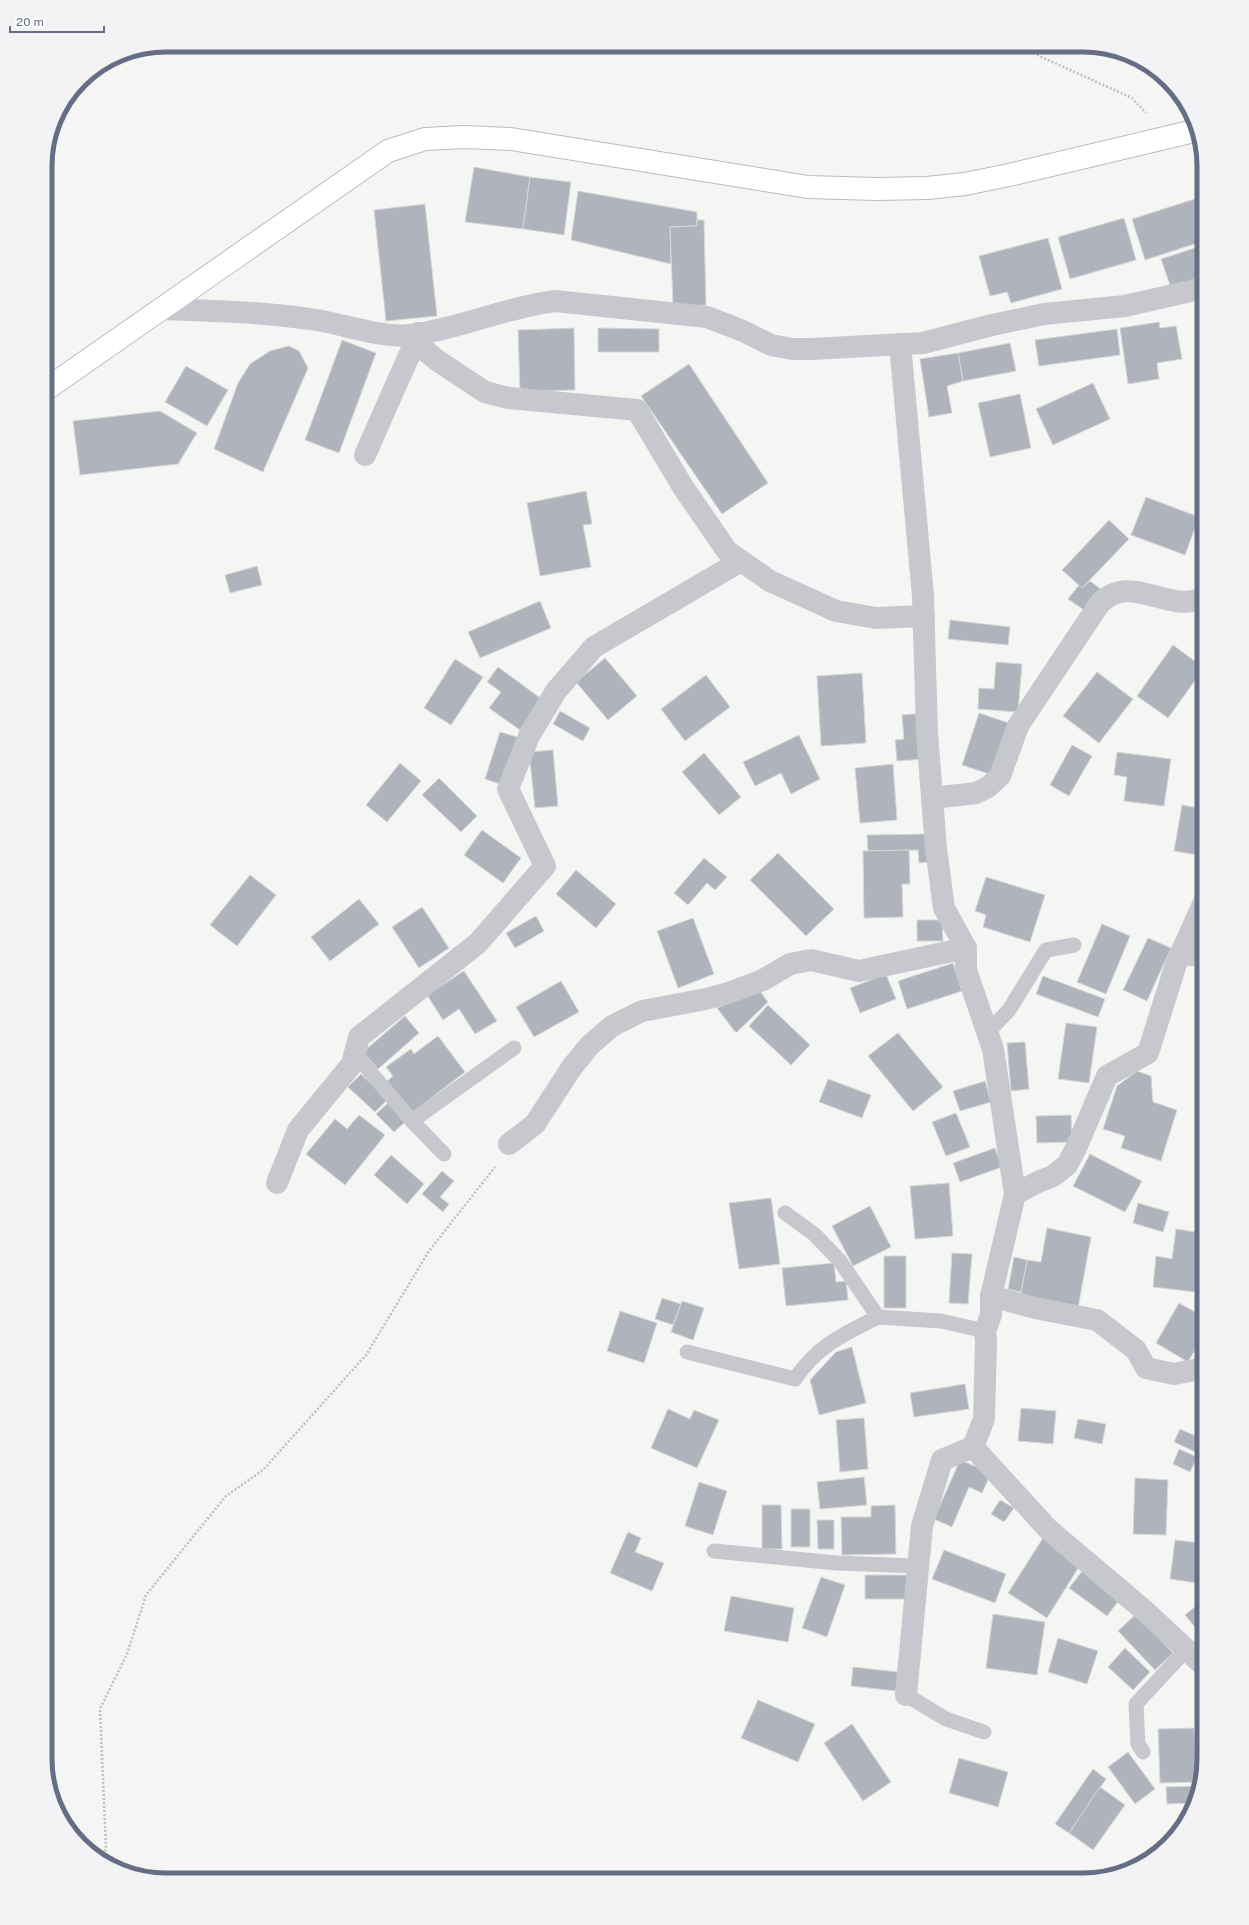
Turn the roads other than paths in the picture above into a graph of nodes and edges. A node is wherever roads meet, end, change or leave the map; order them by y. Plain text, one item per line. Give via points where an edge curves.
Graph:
1 (1191, 132) edge
2 (1197, 290) edge
3 (163, 309) junction
4 (419, 333) junction
5 (900, 344) junction
6 (52, 385) edge
7 (365, 455) dead end
8 (741, 561) junction
9 (1197, 601) edge
10 (924, 616) junction
11 (932, 798) junction
12 (1197, 917) edge
13 (1074, 945) dead end
14 (966, 948) junction
15 (1180, 954) junction
16 (1197, 955) edge
17 (987, 1032) junction
18 (514, 1048) dead end
19 (355, 1054) junction
20 (412, 1121) junction
21 (509, 1144) road end
22 (444, 1154) dead end
23 (277, 1183) dead end
24 (1015, 1194) junction
25 (785, 1213) dead end
26 (991, 1296) junction
27 (878, 1317) junction
28 (985, 1331) junction
29 (687, 1352) dead end
30 (1197, 1369) edge
31 (973, 1447) junction
32 (714, 1550) dead end
33 (917, 1566) junction
34 (1186, 1650) junction
35 (1197, 1660) edge
36 (906, 1695) joint
37 (984, 1732) dead end
38 (1143, 1752) dead end

1 - 3 street via 965,184 876,189 808,187 511,139 425,139 388,151
2 - 5 street via 1125,306 1044,314 923,342
3 - 4 street via 259,313 317,320 382,333
3 - 6 street
4 - 5 street via 458,326 533,304 555,301 707,317 770,345 792,349
4 - 7 street
4 - 8 street via 421,347 485,392 509,398 637,410 683,487 727,551
5 - 10 street
8 - 10 street via 770,581 836,611 876,618
8 - 19 street via 594,647 556,691 529,736 508,789 545,866 478,943 359,1037
9 - 11 street via 1177,602 1130,590 1109,595 1100,603 1018,726 1000,776 988,787 976,793
10 - 11 street via 927,733
11 - 14 street via 944,908
12 - 15 street
13 - 17 lane via 1046,950 1009,1010
14 - 17 street via 966,970
14 - 21 street via 859,971 811,960 790,964 763,980 728,993 642,1011 612,1026 590,1046 572,1067 534,1124
15 - 16 street
15 - 24 street via 1148,1053 1107,1076 1067,1165 1053,1176
17 - 24 street via 993,1049
18 - 20 lane
19 - 20 lane
19 - 23 street via 352,1064 298,1130
20 - 22 lane
24 - 26 street
25 - 27 lane via 814,1234 840,1261
26 - 28 street via 991,1315
26 - 30 street via 1097,1320 1136,1350 1146,1368 1174,1374
27 - 28 lane via 941,1321
27 - 29 lane via 835,1339 806,1362 795,1378
28 - 31 street via 984,1419
31 - 33 street via 942,1460 922,1526
31 - 34 street via 1048,1529 1145,1611
32 - 33 lane via 837,1564
33 - 36 street
34 - 35 street
34 - 38 lane via 1136,1704 1138,1744
36 - 37 lane via 946,1719

